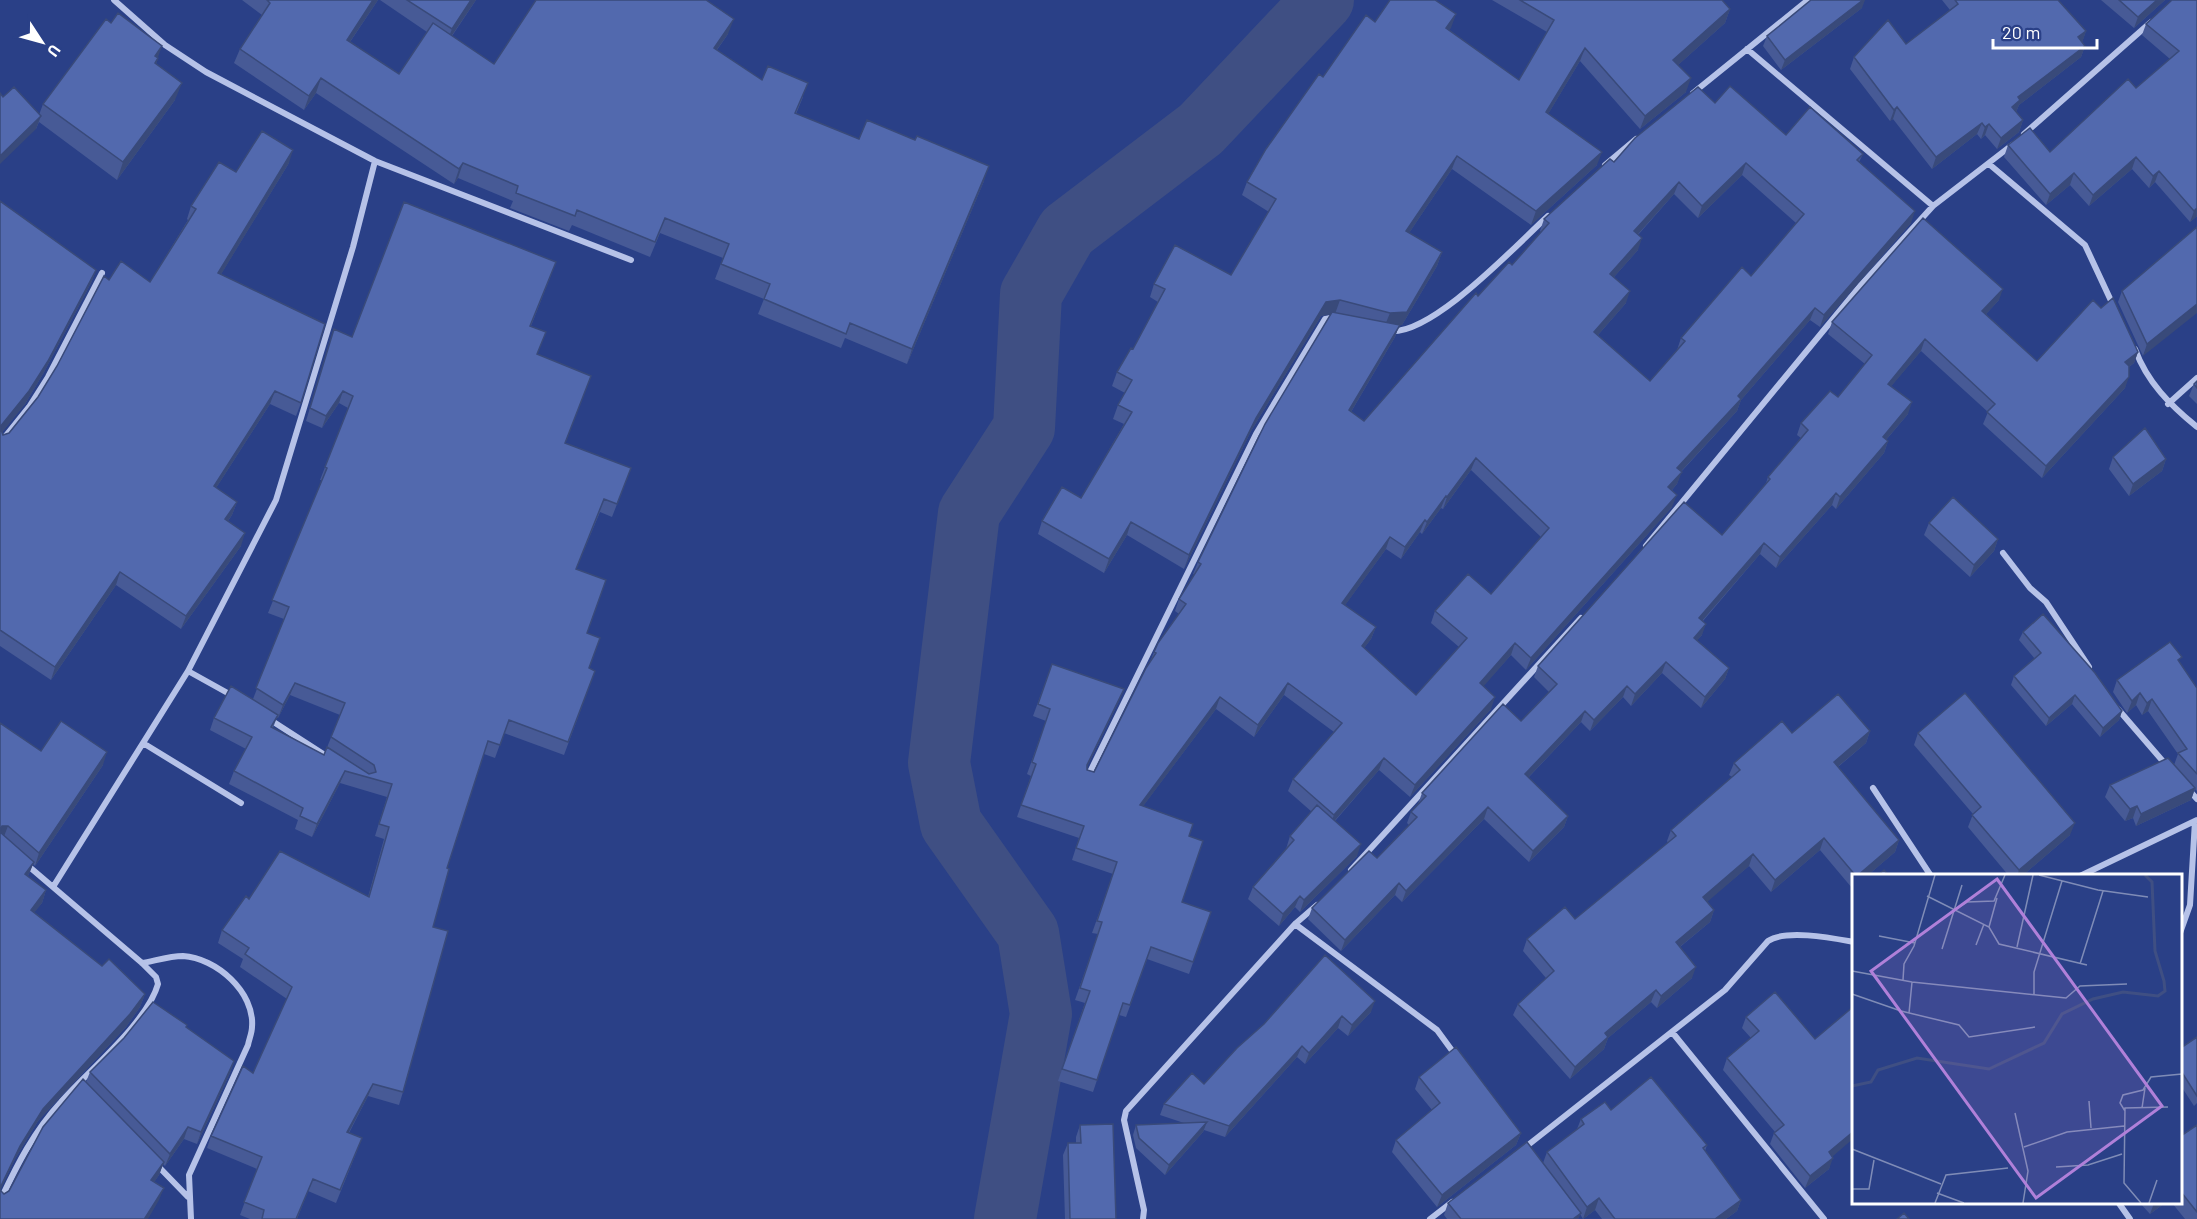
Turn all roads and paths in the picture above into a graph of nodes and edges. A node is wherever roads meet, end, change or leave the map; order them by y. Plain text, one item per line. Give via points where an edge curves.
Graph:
1 (114, 0) edge
2 (1808, 0) edge
3 (2159, 15) edge
4 (1747, 49) junction
5 (1686, 98) edge
6 (1642, 134) edge
7 (375, 161) junction
8 (1989, 164) junction
9 (1599, 170) edge
10 (1933, 206) junction
11 (1556, 209) edge
12 (631, 260) dead end
13 (102, 273) dead end
14 (2118, 314) edge
15 (1339, 317) edge
16 (1382, 329) edge
17 (2132, 342) edge
18 (2197, 378) edge
19 (2168, 404) junction
20 (2197, 427) edge
21 (0, 443) edge
22 (1640, 552) edge
23 (2003, 553) dead end
24 (1585, 613) edge
25 (188, 670) junction
26 (2091, 671) edge
27 (2110, 697) edge
28 (241, 700) edge
29 (260, 713) edge
30 (143, 743) junction
31 (338, 763) edge
32 (2175, 774) edge
33 (1087, 779) edge
34 (2182, 782) edge
35 (1873, 788) dead end
36 (2197, 799) edge
37 (241, 803) dead end
38 (2196, 820) edge
39 (16, 856) edge
40 (1347, 874) edge
41 (1930, 874) edge
42 (2084, 874) edge
43 (53, 887) junction
44 (1326, 896) edge
45 (1295, 924) junction
46 (2182, 930) edge
47 (1852, 942) edge
48 (142, 963) junction
49 (1672, 1032) junction
50 (1464, 1066) edge
51 (78, 1084) junction
52 (86, 1092) edge
53 (1518, 1139) edge
54 (1524, 1148) junction
55 (1515, 1155) edge
56 (149, 1157) edge
57 (1531, 1157) edge
58 (189, 1198) junction
59 (1458, 1198) edge
60 (0, 1200) edge
61 (2119, 1204) edge
62 (191, 1219) edge
63 (1143, 1219) edge
64 (1430, 1219) edge
65 (1824, 1219) edge
66 (2130, 1219) edge

1 - 7 street via 165,45 206,72
2 - 4 street
3 - 8 street
4 - 5 street
4 - 10 street
6 - 9 street
7 - 12 street
7 - 25 street via 276,500
8 - 10 street
8 - 14 street via 2085,245
10 - 22 street via 1861,285
11 - 16 street via 1445,309 1418,325 1393,332
13 - 21 street via 48,377 30,407
15 - 33 street via 1324,319 1256,434
17 - 19 street via 2140,363
18 - 19 street
19 - 20 street
23 - 26 street via 2046,602
24 - 40 street
25 - 28 street
25 - 30 street
27 - 32 street
29 - 31 street
30 - 37 street
30 - 43 street
34 - 36 street
35 - 41 street
38 - 42 street
38 - 46 street via 2190,905
39 - 43 street
43 - 48 street
44 - 45 street
45 - 50 street via 1437,1030
45 - 63 street via 1126,1111 1124,1120
47 - 49 street via 1776,936 1725,990
48 - 51 street via 156,977 156,991 125,1034
48 - 58 street via 182,956 215,966 237,986 251,1015 248,1045 189,1175
49 - 54 street
49 - 65 street
51 - 52 street
51 - 60 street via 37,1132
53 - 54 street
54 - 55 street
54 - 57 street
56 - 58 street
58 - 62 street
59 - 64 street
61 - 66 street

